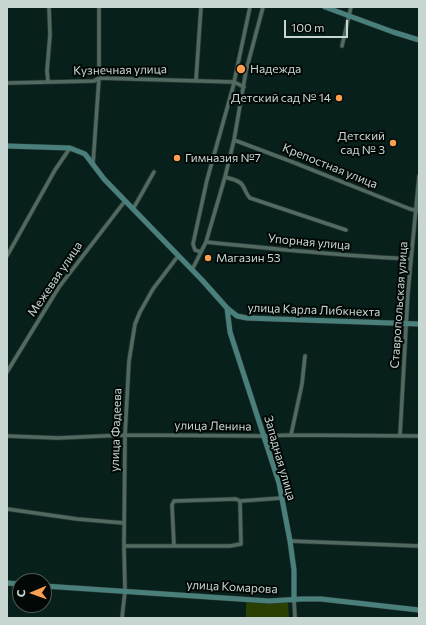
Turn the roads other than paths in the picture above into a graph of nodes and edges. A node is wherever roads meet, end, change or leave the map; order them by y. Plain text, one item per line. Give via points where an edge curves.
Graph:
1 (49, 7) edge
2 (99, 7) edge
3 (201, 7) edge
4 (250, 7) edge
5 (263, 7) edge
6 (325, 7) edge
7 (351, 7) edge
8 (349, 16) junction
9 (419, 40) edge
10 (342, 46) dead end
11 (100, 78) junction
12 (196, 80) junction
13 (48, 81) junction
14 (234, 82) junction
15 (7, 83) edge
16 (244, 87) junction
17 (234, 140) junction
18 (7, 146) edge
19 (70, 148) junction
20 (93, 164) junction
21 (154, 172) dead end
22 (419, 176) edge
23 (224, 177) junction
24 (125, 201) junction
25 (133, 209) junction
26 (417, 211) edge
27 (346, 230) dead end
28 (206, 242) junction
29 (201, 252) junction
30 (7, 256) edge
31 (178, 256) junction
32 (412, 259) junction
33 (192, 270) junction
34 (227, 308) junction
35 (407, 324) junction
36 (419, 324) edge
37 (306, 356) dead end
38 (7, 372) edge
39 (125, 435) junction
40 (291, 435) junction
41 (400, 435) junction
42 (7, 436) edge
43 (264, 436) junction
44 (419, 436) edge
45 (282, 498) junction
46 (240, 501) junction
47 (7, 509) edge
48 (124, 523) junction
49 (290, 541) junction
50 (124, 546) junction
51 (174, 546) junction
52 (419, 546) edge
53 (52, 586) edge
54 (125, 591) junction
55 (294, 600) junction
56 (419, 610) edge
57 (122, 618) edge
58 (294, 618) edge

1 - 13 street
2 - 11 street
3 - 12 street
4 - 14 street
5 - 16 street
6 - 8 main road
7 - 8 street
8 - 9 main road
8 - 10 street
11 - 12 street, Кузнечная улица
11 - 13 street, Кузнечная улица via 94,81
11 - 20 street
12 - 14 street, Кузнечная улица
13 - 15 street, Кузнечная улица
14 - 16 street
14 - 29 street via 207,180 193,244 195,250
16 - 17 street
17 - 23 street
17 - 26 street, Крепостная улица
18 - 19 main road, улица Карла Либкнехта
19 - 20 main road, улица Карла Либкнехта via 85,154
19 - 30 street
20 - 24 main road, улица Карла Либкнехта
21 - 25 street
22 - 26 street, Ставропольская улица
23 - 27 street via 240,182 250,198
23 - 28 street
24 - 25 main road, улица Карла Либкнехта
24 - 38 street, Межевая улица via 59,287
25 - 31 main road, улица Карла Либкнехта
26 - 32 street, Ставропольская улица
28 - 29 street
28 - 32 street, Упорная улица via 275,250
29 - 33 street
31 - 33 main road, улица Карла Либкнехта
31 - 39 street, улица Фадеева via 146,301 135,324 129,361
32 - 35 street, Ставропольская улица
33 - 34 main road, улица Карла Либкнехта
34 - 35 main road, улица Карла Либкнехта via 237,316 247,318
34 - 43 main road, Западная улица via 230,332
35 - 36 main road, улица Карла Либкнехта
35 - 41 street, Ставропольская улица
37 - 40 street
39 - 42 street, улица Ленина via 58,438
39 - 43 street, улица Ленина
39 - 48 street, улица Фадеева
40 - 41 street, улица Ленина
40 - 43 street, улица Ленина
41 - 44 street, улица Ленина
43 - 45 main road, Западная улица via 280,483
45 - 46 street
45 - 49 main road, Западная улица
46 - 51 street via 241,544
46 - 51 street via 174,501
47 - 48 street
48 - 50 street, улица Фадеева
49 - 52 street
49 - 55 main road, Западная улица via 294,570
50 - 51 street
50 - 54 street, улица Фадеева
53 - 54 main road, улица Комарова
54 - 55 main road, улица Комарова via 269,601
54 - 57 street, улица Фадеева
55 - 56 main road, улица Комарова via 321,599
55 - 58 street, Западная улица

